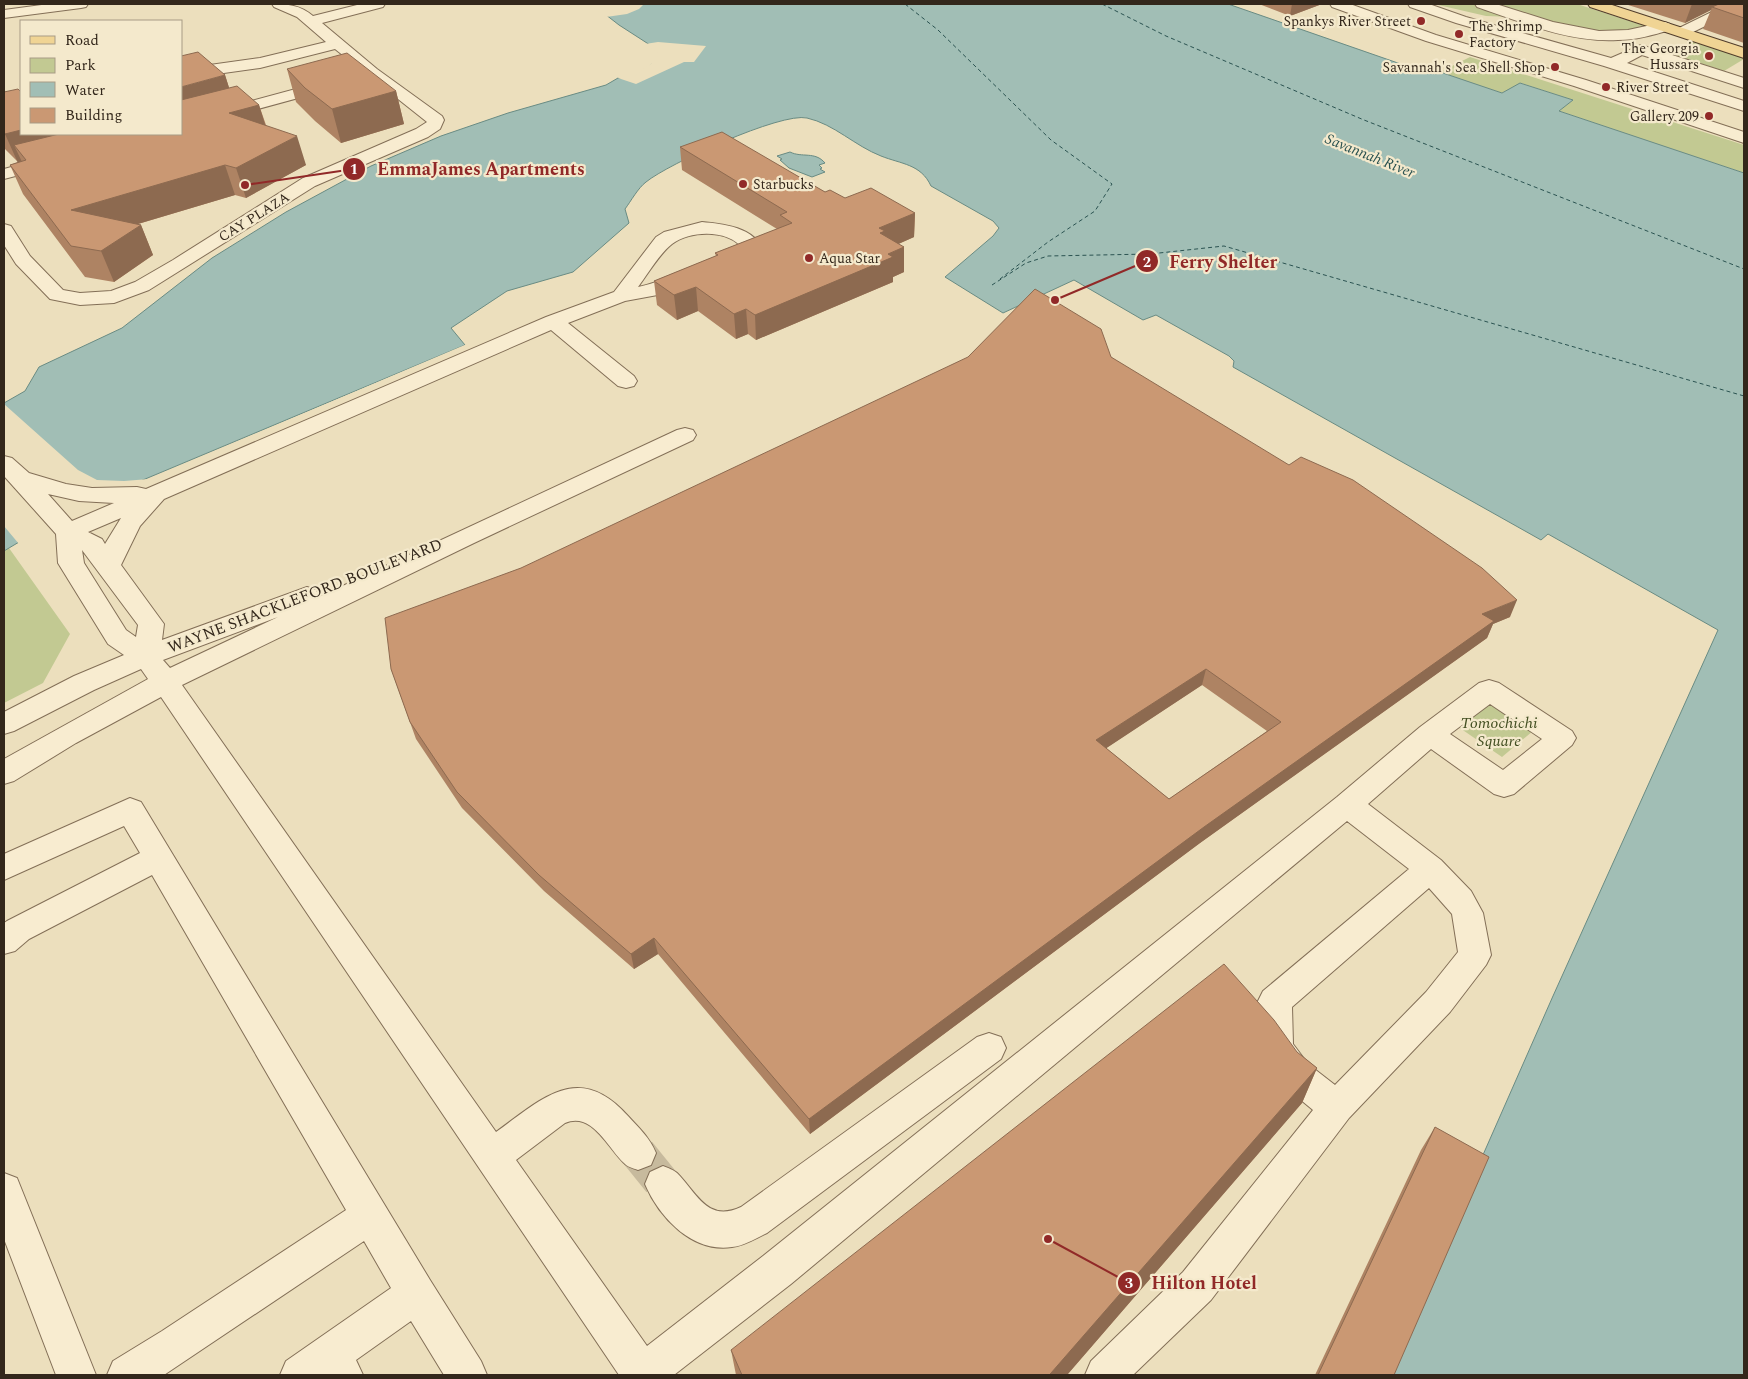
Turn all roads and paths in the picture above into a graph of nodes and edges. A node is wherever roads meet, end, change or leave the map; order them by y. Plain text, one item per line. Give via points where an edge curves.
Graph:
1 (81, 4) edge
2 (279, 4) edge
3 (378, 4) edge
4 (1337, 4) edge
5 (1415, 4) edge
6 (1482, 4) edge
7 (1594, 4) edge
8 (1711, 4) edge
9 (1733, 6) edge
10 (4, 14) edge
11 (1744, 14) edge
12 (311, 21) junction
13 (1664, 27) junction
14 (1682, 32) junction
15 (338, 44) junction
16 (1744, 53) edge
17 (1612, 63) junction
18 (182, 74) edge
19 (357, 77) junction
20 (1743, 81) edge
21 (1580, 83) junction
22 (1744, 106) edge
23 (182, 125) edge
24 (1744, 138) edge
25 (68, 156) edge
26 (4, 174) edge
27 (4, 230) edge
28 (23, 260) junction
29 (4, 266) edge
30 (621, 296) junction
31 (553, 321) junction
32 (626, 381) dead end
33 (685, 435) dead end
34 (12, 471) edge
35 (169, 488) junction
36 (68, 532) junction
37 (108, 565) junction
38 (155, 669) junction
39 (4, 724) edge
40 (1430, 734) dead end
41 (4, 773) edge
42 (1346, 805) junction
43 (158, 858) junction
44 (4, 868) edge
45 (1430, 869) junction
46 (4, 941) edge
47 (989, 1048) dead end
48 (1337, 1107) junction
49 (638, 1153) tunnel mouth
50 (492, 1156) junction
51 (663, 1184) tunnel mouth
52 (4, 1191) edge
53 (370, 1215) junction
54 (416, 1294) junction
55 (321, 1370) edge
56 (76, 1375) edge
57 (127, 1375) edge
58 (467, 1375) edge
59 (643, 1375) edge
60 (1105, 1375) edge

1 - 10 street
2 - 12 street, CAY PLAZA
3 - 12 street
4 - 21 street via 1431,38
5 - 17 street
6 - 13 street via 1590,35 1618,36
7 - 13 main road
8 - 9 street
9 - 11 street
9 - 14 street
12 - 15 street, CAY PLAZA
13 - 14 main road
14 - 16 main road
15 - 18 street via 253,66
15 - 19 street, CAY PLAZA
17 - 20 street via 1641,50
17 - 21 street
17 - 22 street
19 - 23 street
19 - 28 street, CAY PLAZA via 436,120 434,125 309,182 180,264 142,286 114,297 80,299 57,295
21 - 24 street
25 - 26 street
27 - 28 street, CAY PLAZA
28 - 29 street
30 - 30 street via 656,290 712,270 753,251 751,244 726,230 702,228 682,231 663,241
30 - 31 street
31 - 32 street
31 - 35 street
33 - 38 street, WAYNE SHACKLEFORD BOULEVARD via 465,536
34 - 35 street via 70,494 139,494
34 - 36 street
35 - 36 street
35 - 37 street via 132,519
36 - 37 street via 94,545
36 - 38 street via 70,563 117,637
37 - 38 street via 151,624
38 - 39 street via 84,683
38 - 41 street via 66,736
38 - 50 street
40 - 42 street
42 - 45 street
42 - 59 street via 777,1270
43 - 44 street via 130,810
43 - 46 street via 18,930
43 - 53 street
45 - 48 street via 1448,886 1466,912 1475,955 1438,1002
45 - 48 street via 1275,1002 1276,1048 1296,1075
47 - 51 street via 754,1220 732,1229 709,1229 690,1218
48 - 60 street via 1197,1286
49 - 50 street via 608,1118 593,1106 572,1103 553,1112
50 - 59 street
52 - 56 street
53 - 54 street
53 - 57 street
54 - 55 street
54 - 58 street

